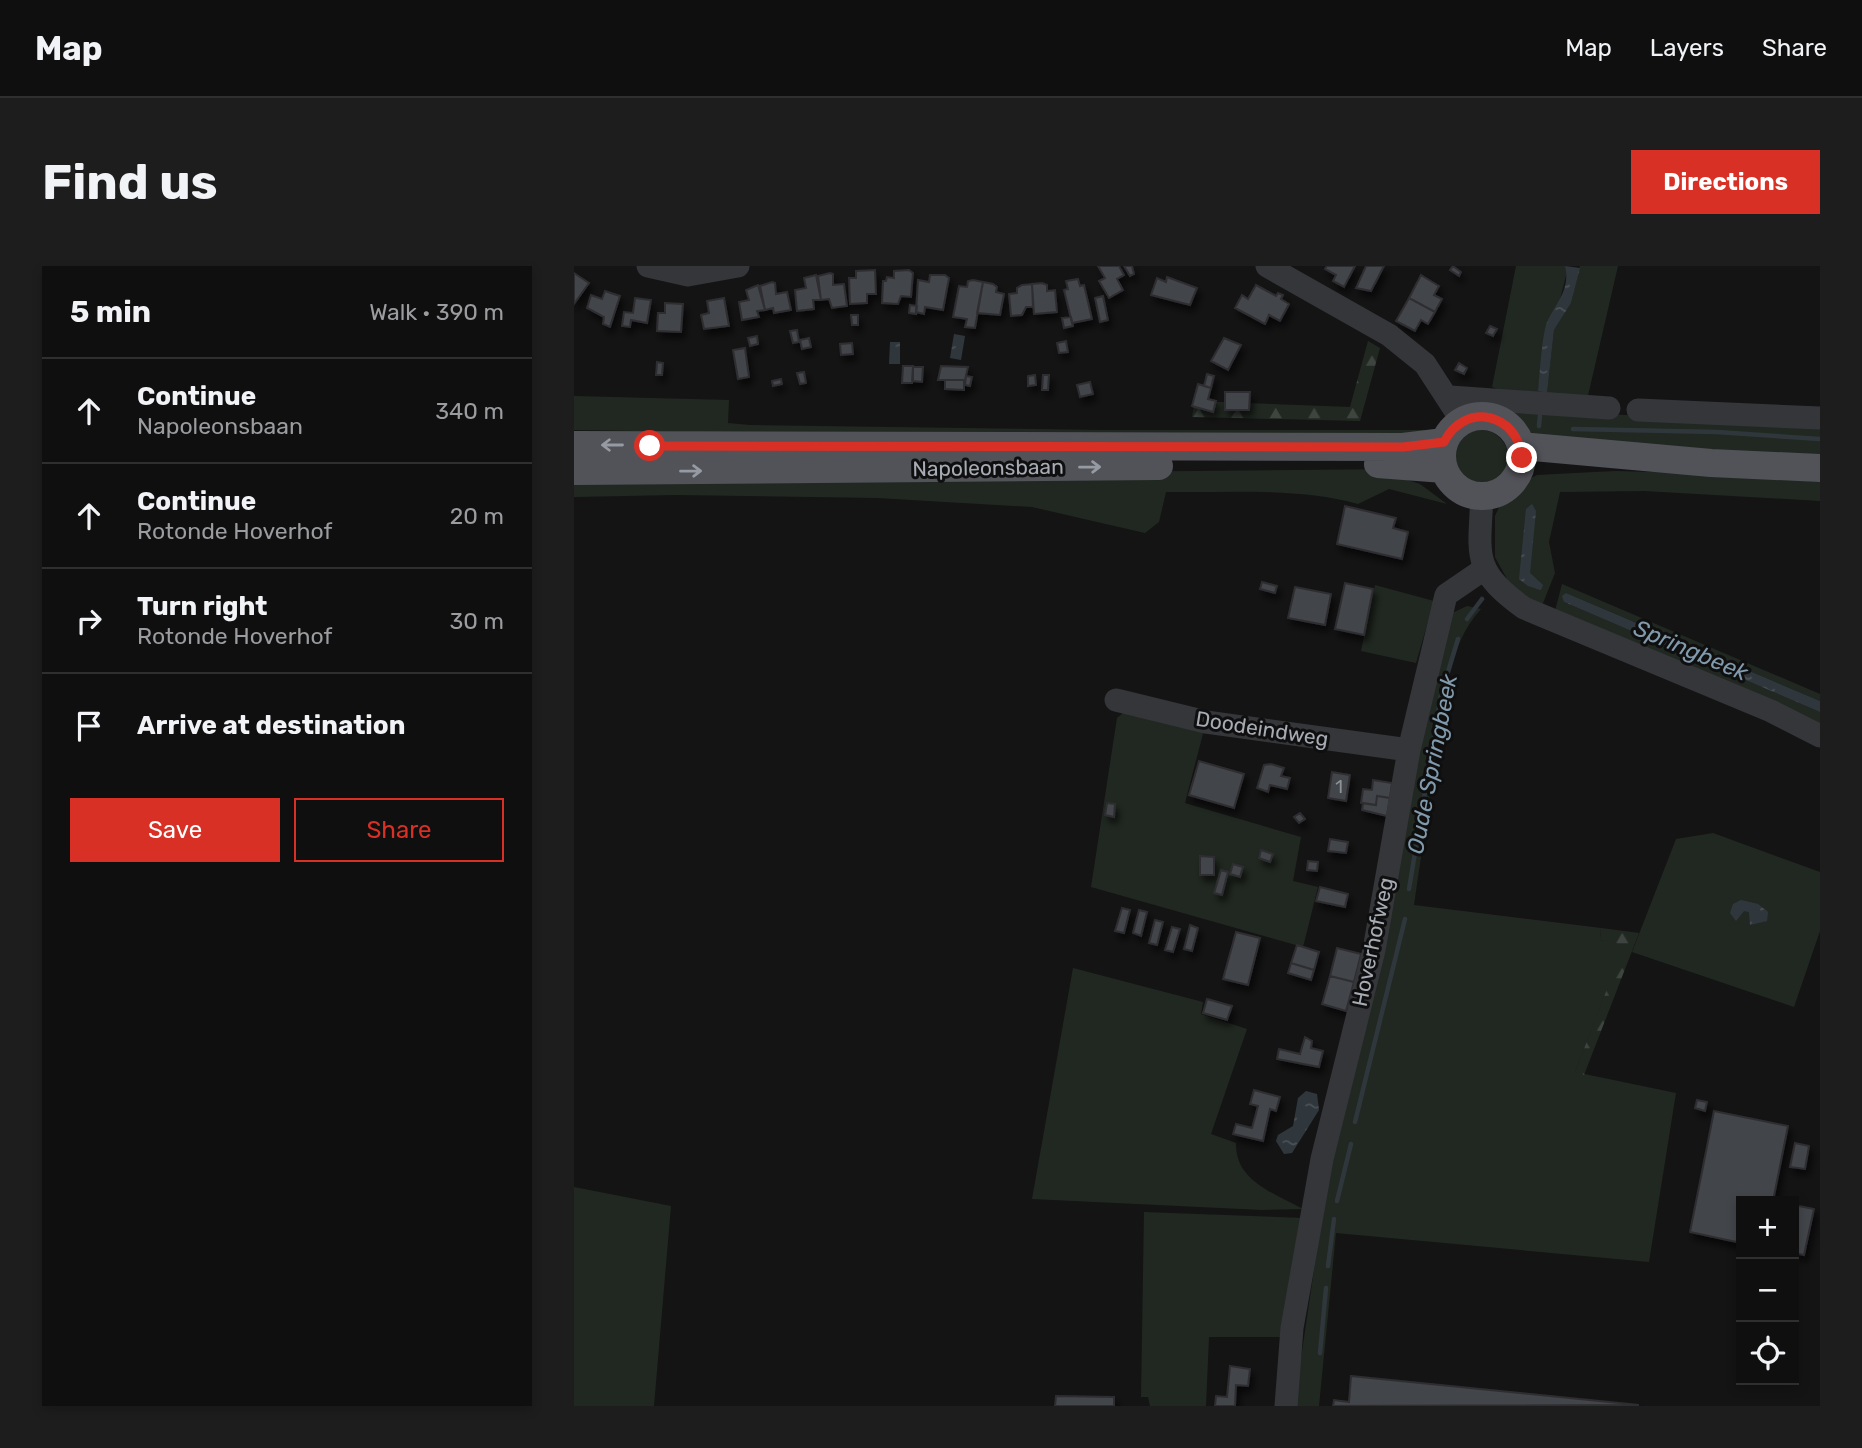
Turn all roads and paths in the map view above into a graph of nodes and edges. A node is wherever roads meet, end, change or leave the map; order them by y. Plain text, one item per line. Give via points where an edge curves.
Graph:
1 (648, 266) edge
2 (738, 266) edge
3 (1267, 266) edge
4 (1609, 408) dead end
5 (1456, 409) junction
6 (1638, 410) dead end
7 (1820, 418) edge
8 (574, 445) edge
9 (1444, 456) junction
10 (1520, 457) junction
11 (1820, 468) edge
12 (574, 471) edge
13 (1482, 496) junction
14 (1484, 569) junction
15 (1116, 700) dead end
16 (1820, 736) edge
17 (1409, 750) junction
18 (1286, 1406) edge

1 - 2 street via 688,275
3 - 5 street via 1389,335 1425,364
4 - 5 street
5 - 9 main road
5 - 10 main road via 1498,419 1516,435
6 - 7 street
9 -> 8 main road, Napoleonsbaan via 1403,447
12 -> 9 main road, Napoleonsbaan via 1388,464
9 - 13 main road via 1458,489
10 - 11 main road
10 - 13 main road via 1505,489
13 - 14 street via 1479,544
14 - 16 street via 1494,586 1524,608
14 - 17 street, Hoverhofweg via 1446,595
15 - 17 street, Doodeindweg via 1206,722
17 - 18 street, Hoverhofweg via 1374,950 1318,1181 1292,1328

